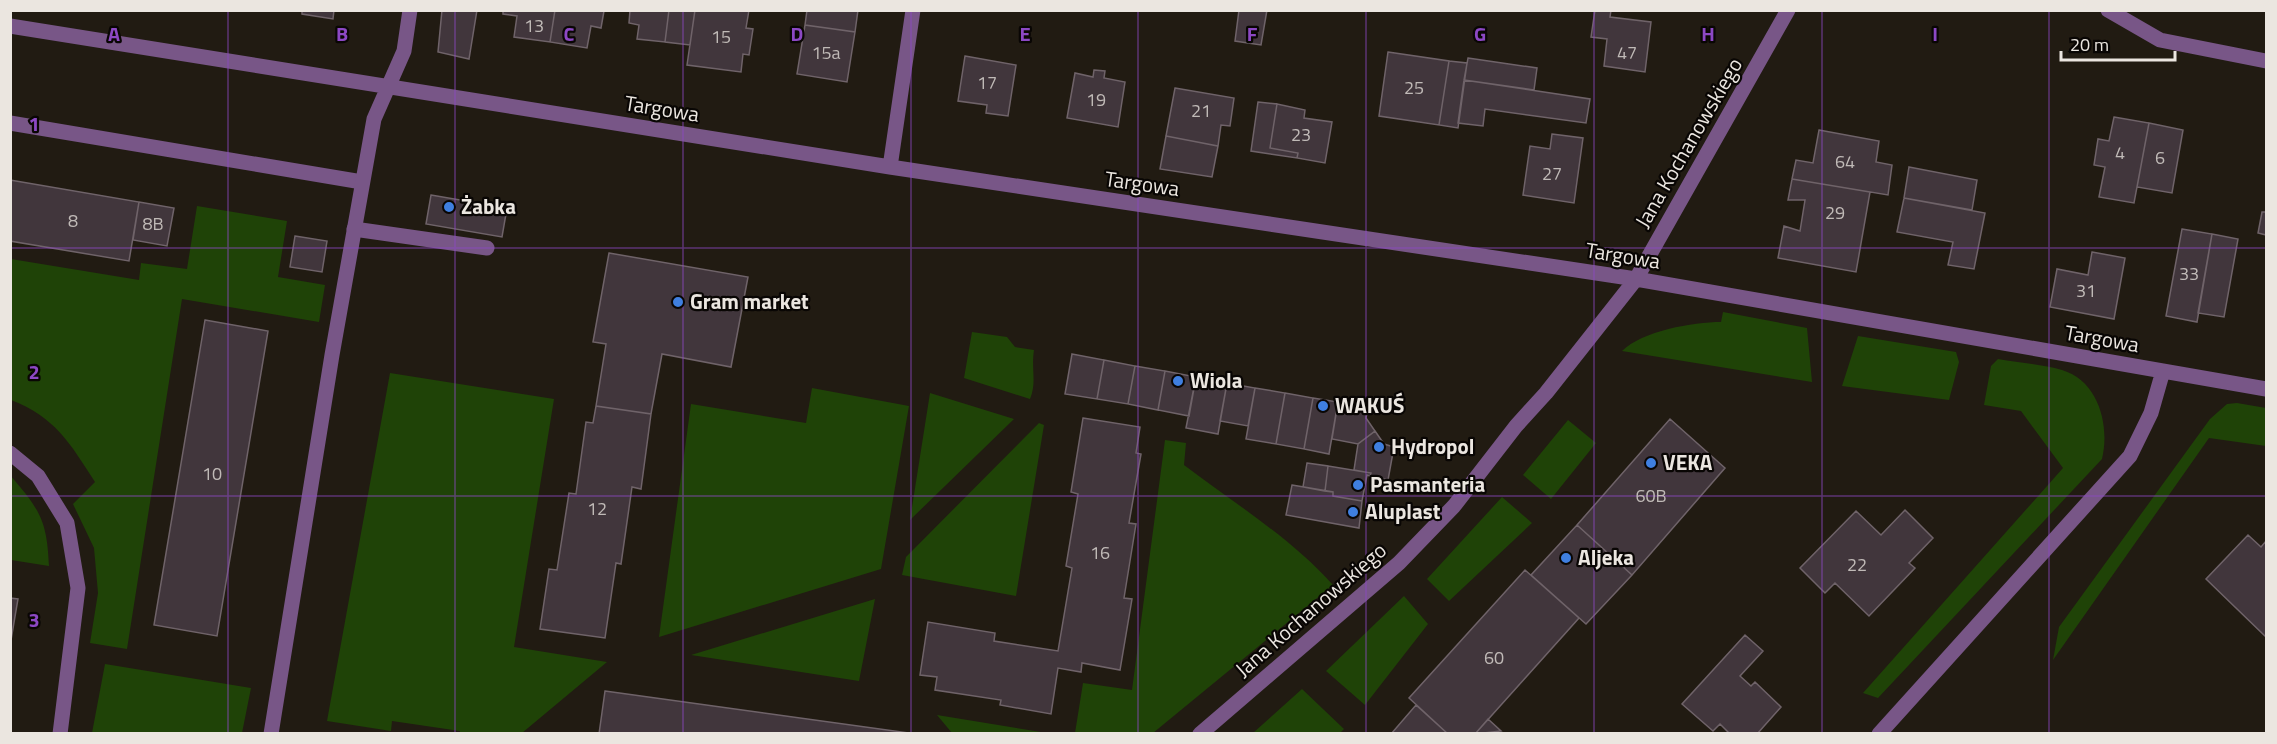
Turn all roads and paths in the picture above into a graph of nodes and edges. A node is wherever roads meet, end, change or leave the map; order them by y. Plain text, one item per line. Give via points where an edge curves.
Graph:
1 (410, 10) edge
2 (913, 10) edge
3 (1788, 10) edge
4 (2108, 10) edge
5 (10, 26) edge
6 (2266, 61) edge
7 (387, 87) junction
8 (10, 123) edge
9 (890, 167) junction
10 (362, 182) junction
11 (354, 229) junction
12 (487, 248) dead end
13 (1636, 279) junction
14 (2163, 371) junction
15 (2266, 389) edge
16 (10, 453) edge
17 (60, 734) edge
18 (271, 734) edge
19 (1200, 734) edge
20 (1879, 734) edge

1 - 7 street via 404,51
2 - 9 street
3 - 13 street, Jana Kochanowskiego
4 - 6 street via 2160,40
5 - 7 street, Targowa
7 - 9 street, Targowa
7 - 10 street via 374,119
8 - 10 street
9 - 13 street, Targowa
10 - 11 street
11 - 12 street
11 - 18 street
13 - 14 street, Targowa
13 - 19 street, Jana Kochanowskiego via 1454,506 1399,563
14 - 15 street, Targowa
14 - 20 street via 2151,413 2130,456
16 - 17 street via 38,476 67,523 78,588

